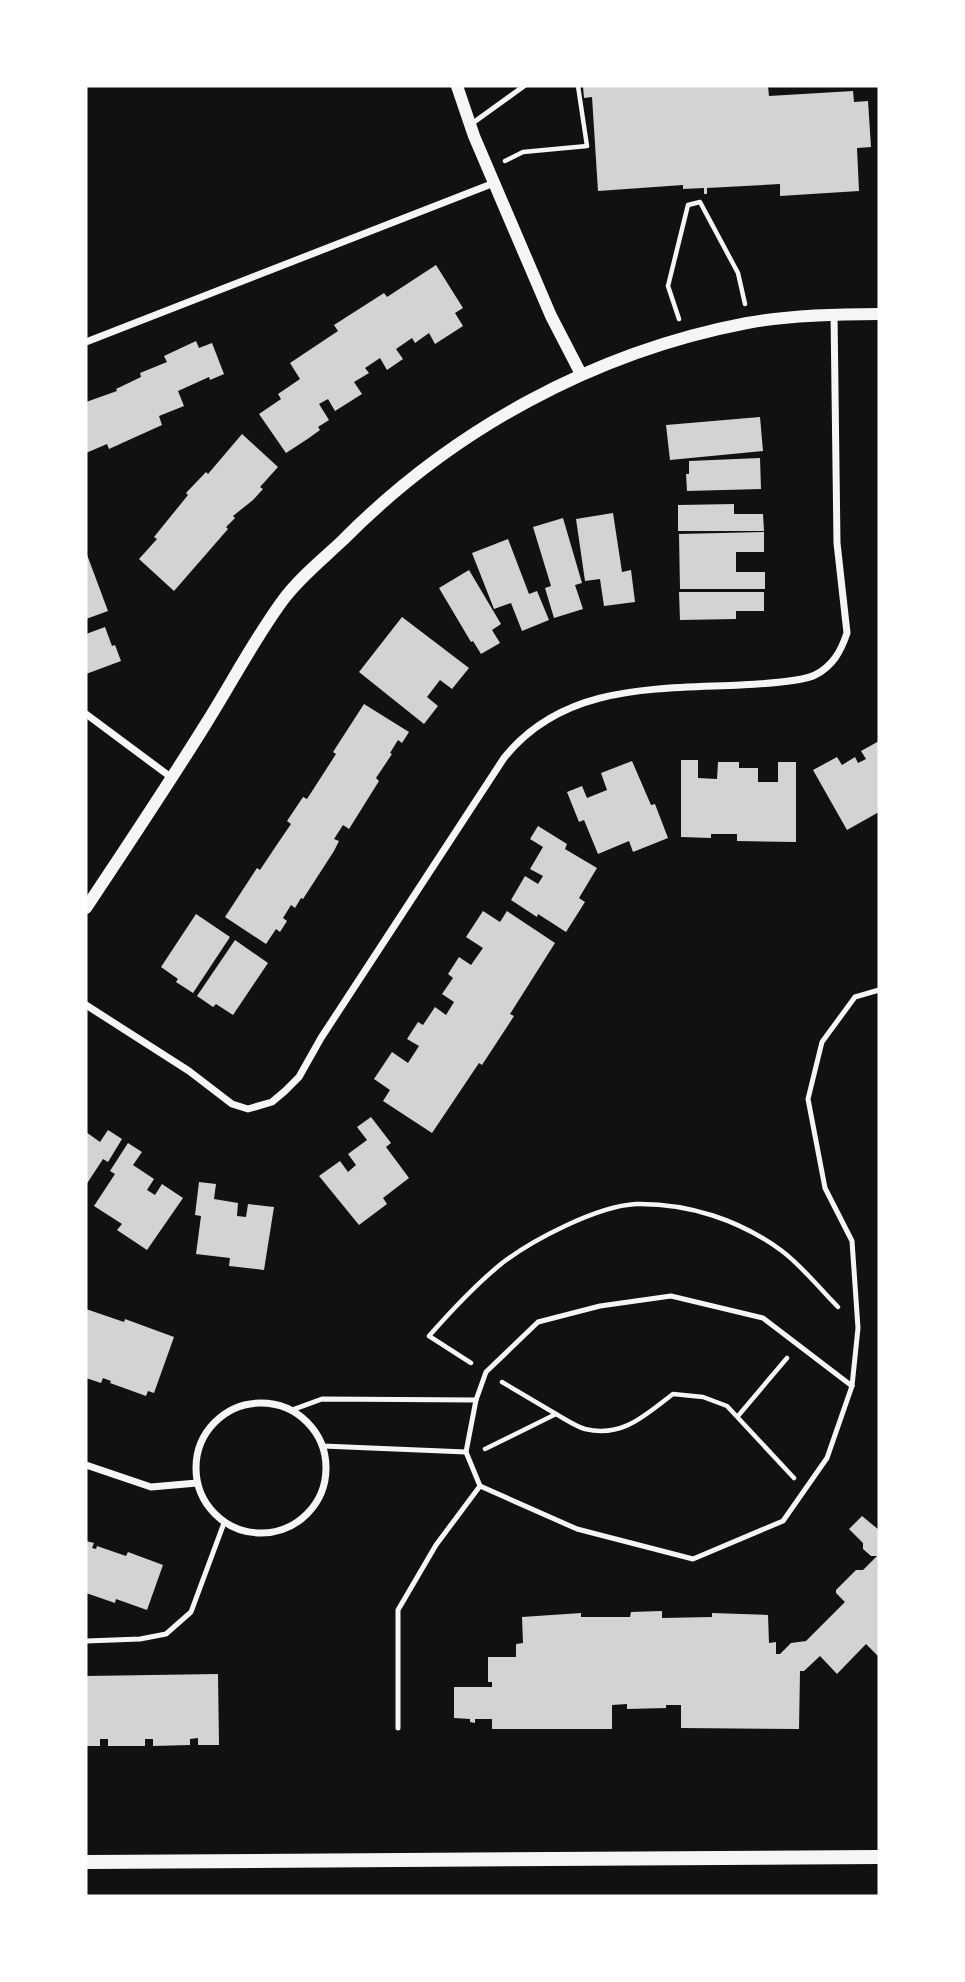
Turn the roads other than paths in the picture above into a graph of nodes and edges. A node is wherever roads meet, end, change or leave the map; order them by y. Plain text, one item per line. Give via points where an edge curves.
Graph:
1 (457, 86) edge
2 (523, 86) edge
3 (470, 125) junction
4 (494, 183) junction
5 (834, 314) junction
6 (879, 314) edge
7 (86, 342) edge
8 (581, 374) junction
9 (86, 715) edge
10 (172, 778) junction
11 (86, 908) edge
12 (879, 990) edge
13 (86, 1005) edge
14 (852, 1386) junction
15 (476, 1400) junction
16 (292, 1410) junction
17 (323, 1446) junction
18 (466, 1452) junction
19 (86, 1465) edge
20 (197, 1483) junction
21 (480, 1486) junction
22 (224, 1522) junction
23 (86, 1641) edge
24 (398, 1728) dead end
25 (879, 1857) edge
26 (86, 1862) edge

1 - 3 street
2 - 3 lane
3 - 4 street
4 - 7 street
4 - 8 street
5 - 6 street
5 - 8 street via 749,322 685,338
5 - 13 street via 838,543 846,633 833,662 814,676 763,684 641,690 584,701 519,739 299,1077 272,1102 247,1109 232,1104
8 - 10 street via 460,442 380,503 284,599
9 - 10 street
10 - 11 street
12 - 14 lane via 855,997 822,1042 808,1099 825,1188 852,1241 858,1328
14 - 15 lane via 762,1318 671,1296 600,1306 538,1322 486,1372
14 - 21 lane via 827,1458 783,1521 693,1559 577,1529
15 - 16 lane via 322,1399
15 - 18 lane
16 - 17 street via 305,1419
16 - 20 street via 250,1403 213,1423 195,1462
17 - 18 lane
17 - 22 street via 327,1467 323,1489 313,1508 296,1522 276,1531 255,1533
18 - 21 lane
19 - 20 street via 151,1487
20 - 22 street via 205,1501
21 - 24 lane via 436,1545 398,1610
22 - 23 lane via 191,1612 166,1634
25 - 26 main road

